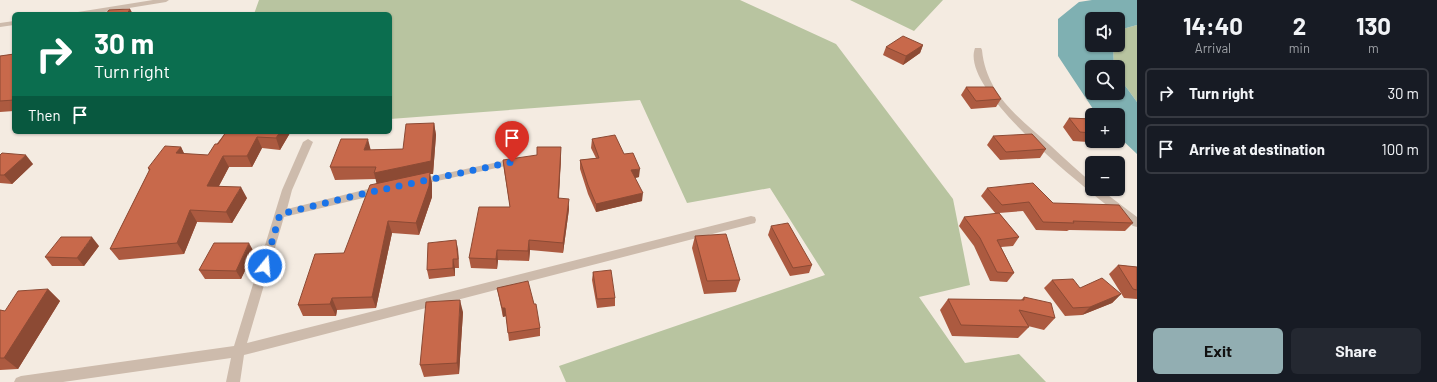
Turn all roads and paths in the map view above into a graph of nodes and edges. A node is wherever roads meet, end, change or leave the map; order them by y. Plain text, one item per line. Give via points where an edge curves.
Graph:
1 (166, 0) edge
2 (91, 12) edge
3 (12, 23) edge
4 (0, 26) edge
5 (978, 50) dead end
6 (308, 142) dead end
7 (512, 162) edge
8 (1085, 181) edge
9 (407, 184) edge
10 (392, 187) edge
11 (1103, 196) edge
12 (280, 214) junction
13 (751, 220) dead end
14 (1137, 222) edge
15 (239, 351) junction
16 (21, 382) edge
17 (233, 382) edge

1 - 2 street
3 - 4 street
5 - 8 street via 977,60 984,79 1009,114
6 - 12 street via 287,190
7 - 9 street
10 - 12 street
11 - 14 street
12 - 15 street
13 - 15 street
15 - 16 street
15 - 17 street

